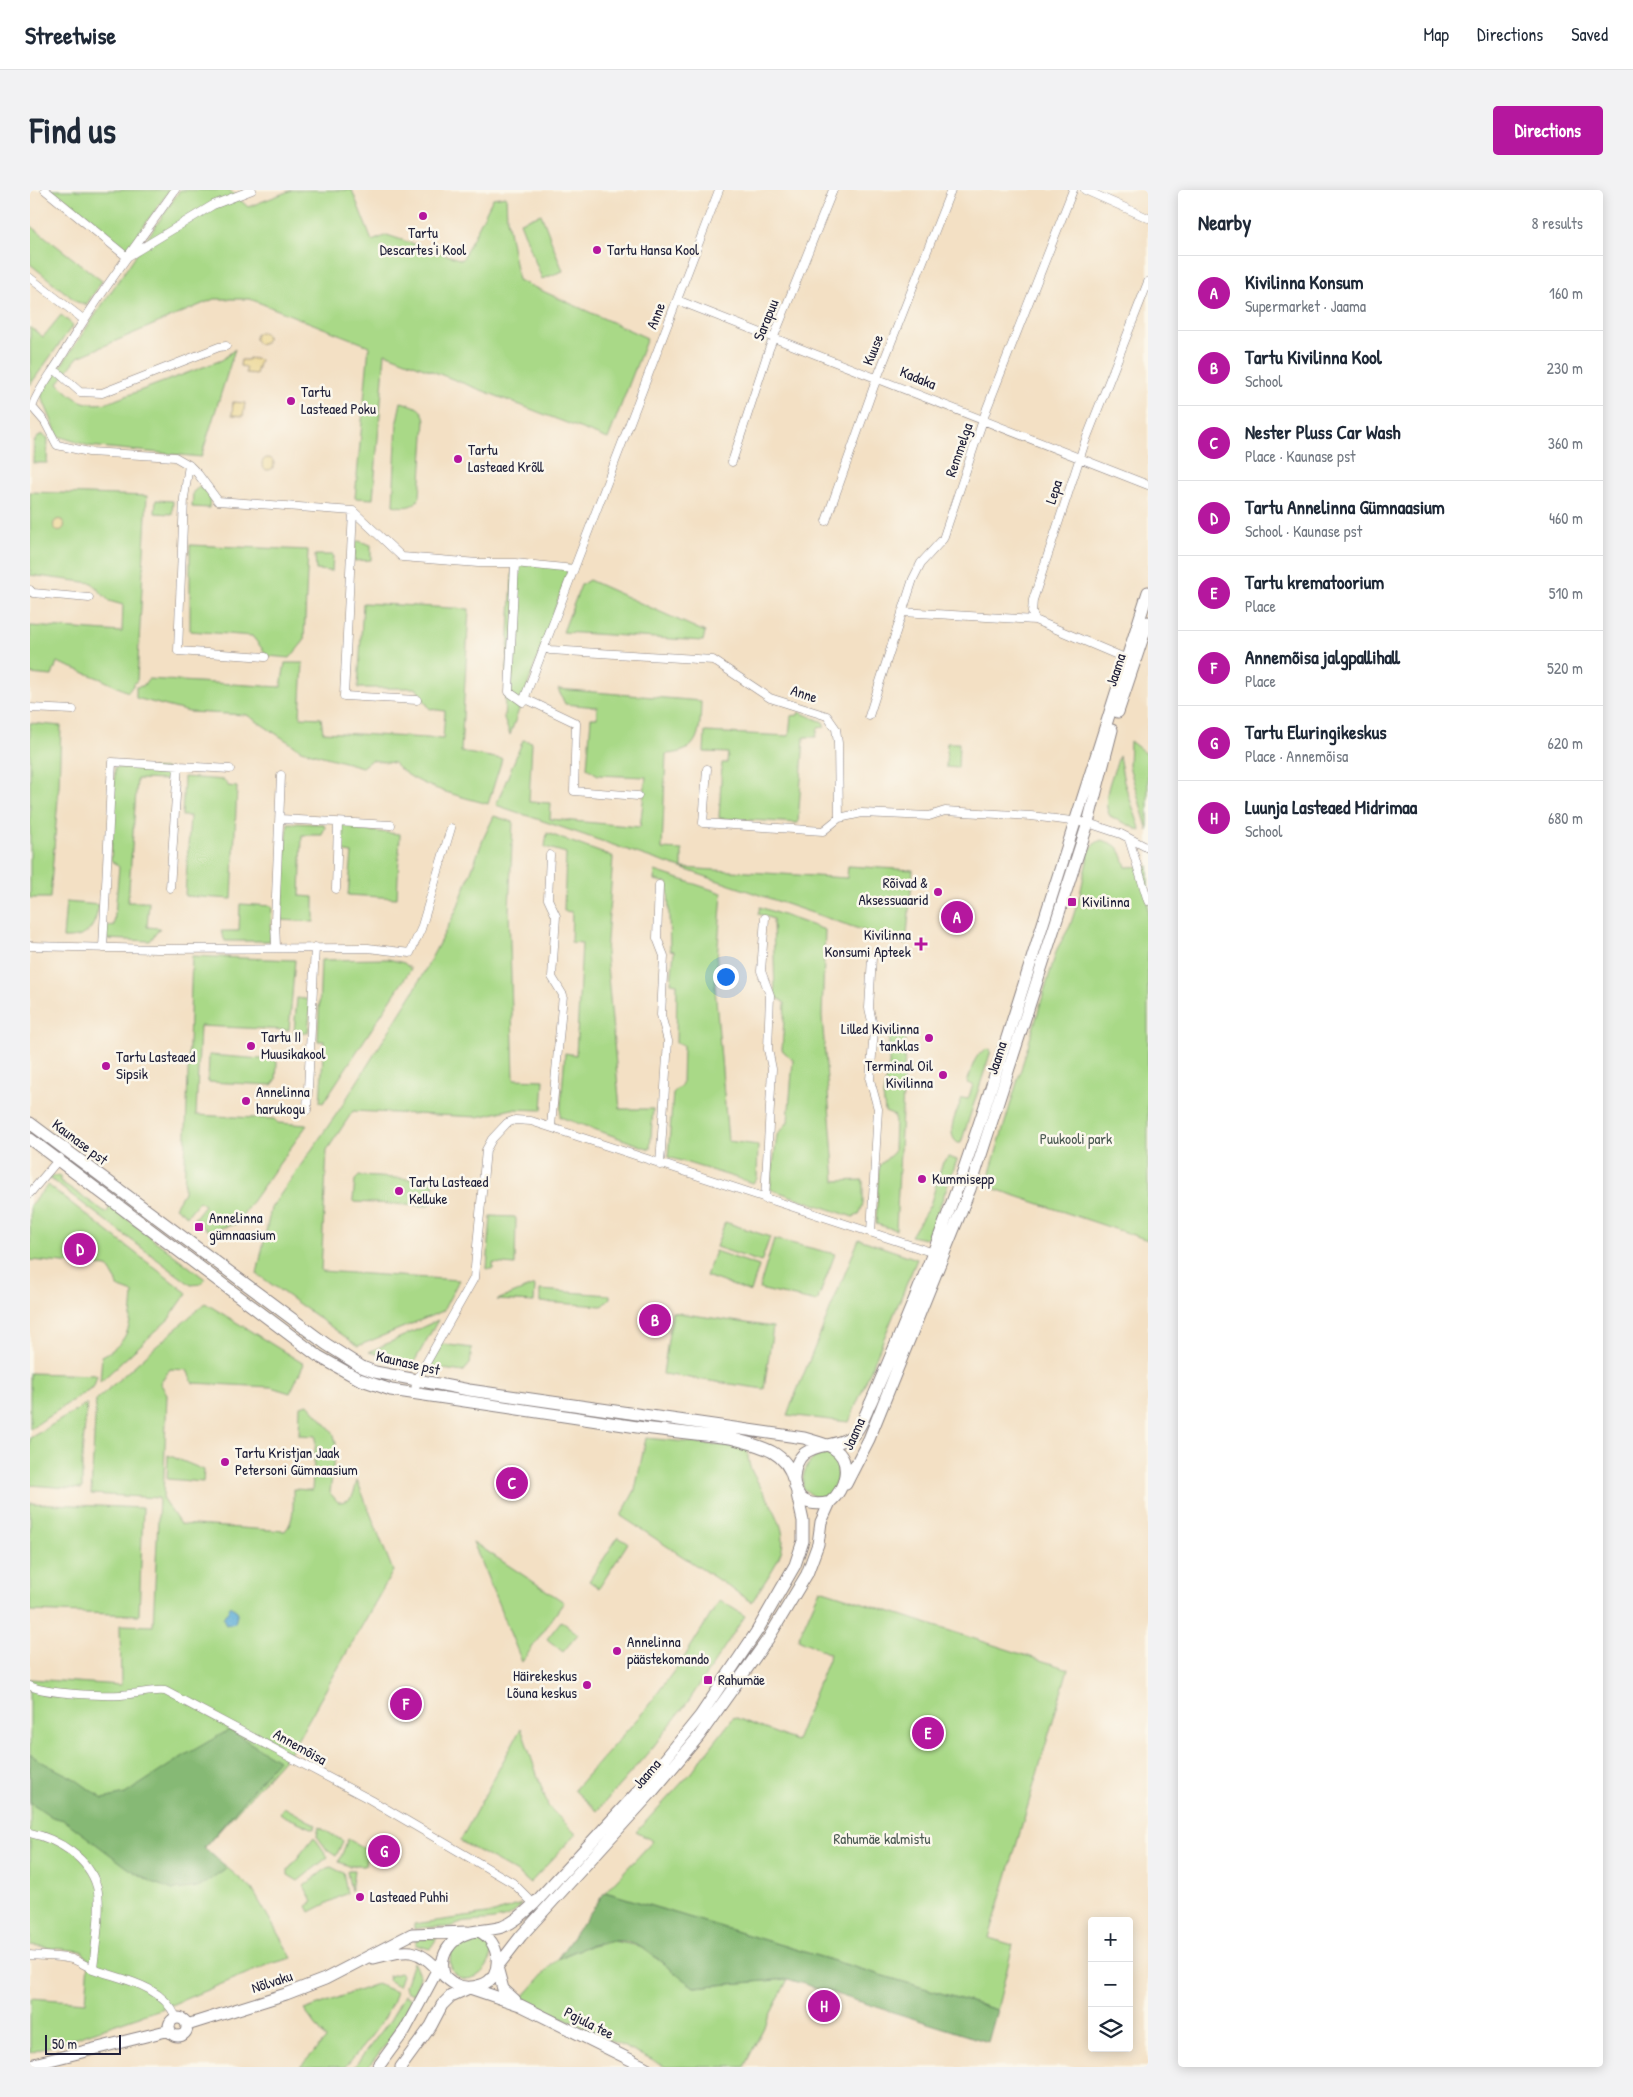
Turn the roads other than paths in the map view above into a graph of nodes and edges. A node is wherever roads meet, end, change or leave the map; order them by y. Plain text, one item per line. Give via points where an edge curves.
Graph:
1 (45, 190) edge
2 (175, 190) edge
3 (252, 190) edge
4 (719, 190) edge
5 (833, 190) edge
6 (952, 190) edge
7 (1073, 190) edge
8 (1086, 190) edge
9 (1148, 218) edge
10 (128, 257) junction
11 (30, 278) edge
12 (1148, 282) edge
13 (677, 300) junction
14 (83, 319) junction
15 (774, 338) junction
16 (226, 346) dead end
17 (54, 369) junction
18 (877, 377) junction
19 (30, 409) edge
20 (984, 419) junction
21 (1080, 458) junction
22 (732, 462) dead end
23 (189, 465) junction
24 (1148, 485) edge
25 (353, 511) junction
26 (826, 522) dead end
27 (515, 563) junction
28 (574, 570) junction
29 (30, 590) edge
30 (1148, 592) edge
31 (89, 598) dead end
32 (902, 612) junction
33 (1035, 620) junction
34 (1148, 622) edge
35 (544, 648) junction
36 (265, 657) dead end
37 (1127, 659) junction
38 (417, 700) dead end
39 (523, 702) junction
40 (30, 708) edge
41 (73, 710) dead end
42 (869, 716) dead end
43 (178, 766) junction
44 (230, 769) dead end
45 (707, 769) dead end
46 (281, 775) dead end
47 (638, 796) dead end
48 (839, 818) junction
49 (280, 819) junction
50 (1076, 821) junction
51 (338, 822) junction
52 (1088, 824) junction
53 (391, 825) dead end
54 (451, 828) dead end
55 (1129, 839) junction
56 (1148, 848) edge
57 (550, 855) dead end
58 (658, 885) dead end
59 (170, 888) dead end
60 (336, 889) dead end
61 (1148, 901) edge
62 (765, 918) dead end
63 (30, 946) edge
64 (276, 947) junction
65 (315, 947) junction
66 (103, 948) junction
67 (872, 958) dead end
68 (307, 1110) dead end
69 (30, 1124) edge
70 (551, 1126) junction
71 (30, 1140) edge
72 (66, 1151) junction
73 (58, 1160) junction
74 (660, 1165) junction
75 (30, 1193) edge
76 (765, 1199) junction
77 (871, 1232) junction
78 (938, 1255) junction
79 (416, 1381) junction
80 (414, 1394) junction
81 (825, 1444) junction
82 (794, 1486) junction
83 (842, 1490) junction
84 (830, 1502) junction
85 (30, 1686) edge
86 (30, 1833) edge
87 (534, 1904) junction
88 (474, 1932) junction
89 (30, 1955) edge
90 (364, 1960) junction
91 (497, 1967) junction
92 (93, 1969) junction
93 (442, 1970) junction
94 (469, 1988) junction
95 (520, 2005) junction
96 (176, 2017) junction
97 (188, 2025) junction
98 (170, 2030) junction
99 (30, 2065) edge
100 (378, 2067) edge
101 (401, 2067) edge
102 (644, 2067) edge

1 - 10 street
2 - 10 street
3 - 10 street via 213,205
4 - 13 street, Anne
5 - 15 street, Sarapuu
6 - 18 street, Kuuse
7 - 20 street, Remmelga
8 - 9 street
10 - 14 street
11 - 14 street
12 - 21 street, Lepa
13 - 15 street, Kadaka
13 - 28 street, Anne
14 - 17 street
15 - 18 street, Kadaka
15 - 22 street, Sarapuu
16 - 17 street via 102,392 80,392
17 - 19 street
18 - 20 street, Kadaka
18 - 26 street, Kuuse
19 - 23 street via 45,422 56,445 88,452 175,457
20 - 21 street, Kadaka
20 - 32 street, Remmelga via 943,539 921,563
21 - 24 street, Kadaka
21 - 33 street, Lepa via 1033,600
23 - 25 street via 218,501
23 - 36 street via 184,498 178,650
25 - 27 street via 402,557
25 - 38 street via 344,696
27 - 28 street
27 - 39 street via 509,692
28 - 35 street, Anne
29 - 31 street via 33,593
30 - 37 main road, Jaama
32 - 33 street
32 - 42 street, Remmelga
33 - 37 street
34 - 52 main road, Jaama via 1112,731
35 - 39 street, Anne
35 - 48 street, Anne via 713,660 770,698 827,716 836,728 838,743
37 - 50 main road, Jaama
39 - 47 street via 528,700 576,723 574,790
40 - 41 street
43 - 44 street
43 - 59 street
43 - 66 street via 112,762
45 - 48 street via 703,823 824,831
46 - 49 street
48 - 50 street via 862,813 929,816 945,812
49 - 51 street
49 - 64 street via 274,921
50 - 52 street
50 - 78 main road, Jaama
51 - 53 street
51 - 60 street
52 - 55 street
52 - 78 main road, Jaama via 978,1166
54 - 65 street via 421,929 410,953
55 - 56 street
55 - 61 street
57 - 70 street via 548,899 556,916 552,977 563,996
58 - 74 street via 657,938 664,956 661,1015 668,1041
62 - 76 street via 761,971 770,995 768,1049 772,1069
63 - 66 street
64 - 65 street
64 - 66 street
65 - 68 street
67 - 77 street via 869,1008 874,1030 870,1080 878,1109
69 - 72 main road, Kaunase pst
70 - 74 street
70 - 79 street via 515,1120 503,1126 492,1138 484,1159 474,1278
71 - 73 main road, Kaunase pst
72 - 73 street
72 - 79 main road, Kaunase pst via 348,1359 375,1372
73 - 75 street
73 - 80 main road, Kaunase pst via 318,1356 359,1379
74 - 76 street
76 - 77 street
77 - 78 street
78 - 81 main road, Jaama via 856,1432 846,1439
78 - 83 main road, Jaama via 869,1439
79 - 80 street
79 - 81 main road, Kaunase pst via 654,1418 759,1430
80 - 82 main road, Kaunase pst via 730,1438 780,1456 791,1471
81 - 82 main road via 804,1453 796,1468
81 - 83 main road via 838,1452 843,1460 846,1480
82 - 84 main road via 806,1502
82 - 87 main road, Jaama via 803,1521 803,1541 795,1565 757,1631 700,1716 645,1784
83 - 84 main road
84 - 91 main road, Jaama via 820,1522 818,1544 807,1574 768,1638 699,1736
85 - 87 street, Annemõisa via 80,1693 165,1691 378,1805 513,1883
86 - 92 street via 42,1835 72,1852 91,1873 98,1888
87 - 88 main road, Jaama via 513,1922
88 - 90 main road, Nõlvaku via 412,1934
88 - 91 main road via 487,1935 492,1940
88 - 93 main road via 461,1936 448,1947
89 - 92 street via 72,1959
90 - 93 main road, Nõlvaku via 411,1952
90 - 97 main road, Nõlvaku via 325,1980
91 - 94 main road via 483,1985
91 - 95 main road via 503,1989
92 - 96 street via 132,1980 155,1993 171,2006
93 - 94 main road via 450,1983
93 - 100 main road
94 - 95 main road
94 - 101 main road via 442,2005
95 - 102 main road, Pajula tee
96 - 97 main road
96 - 98 main road via 170,2022
97 - 98 main road, Nõlvaku via 181,2036
98 - 99 main road, Nõlvaku

